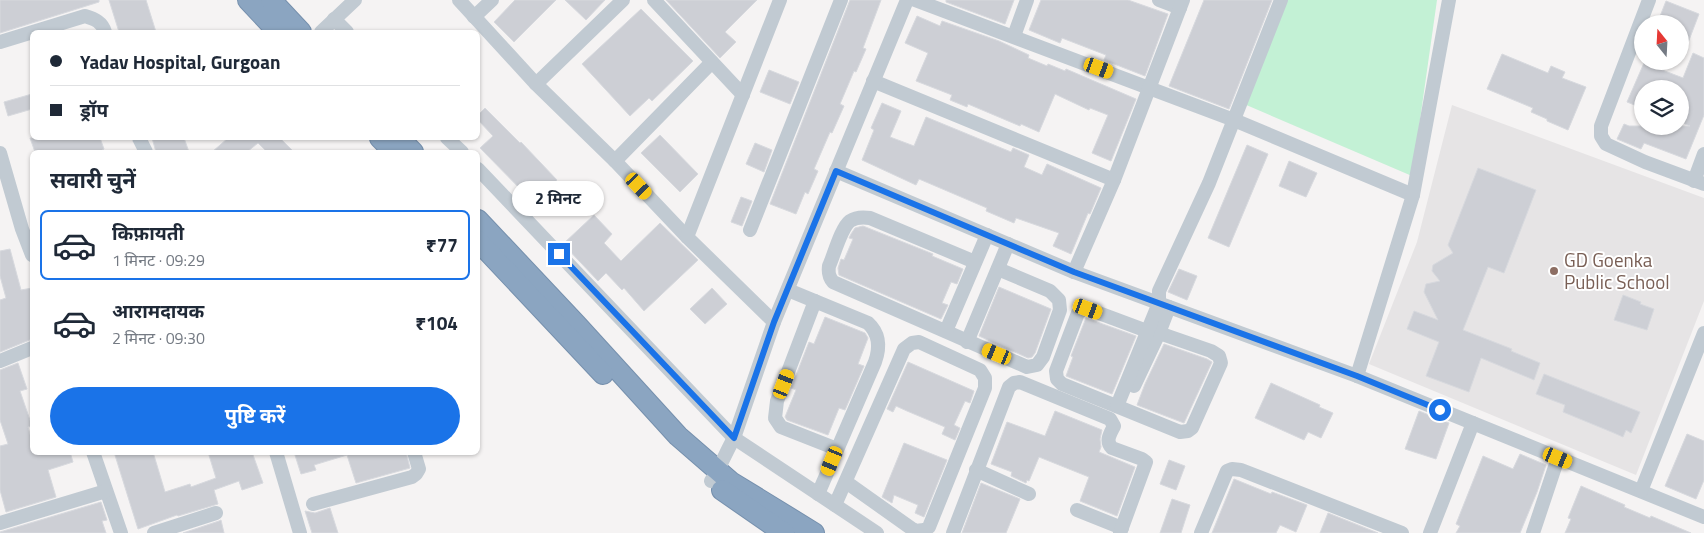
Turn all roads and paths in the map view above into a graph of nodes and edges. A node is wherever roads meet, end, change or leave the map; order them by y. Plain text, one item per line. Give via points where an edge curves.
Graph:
1 (248, 0) edge
2 (271, 0) edge
3 (355, 0) edge
4 (459, 0) edge
5 (492, 0) edge
6 (623, 0) edge
7 (654, 0) edge
8 (780, 0) edge
9 (842, 0) edge
10 (907, 0) edge
11 (915, 0) edge
12 (1027, 0) edge
13 (1159, 0) edge
14 (1281, 0) edge
15 (1449, 0) edge
16 (1649, 0) edge
17 (1181, 4) edge
18 (474, 17) junction
19 (334, 19) junction
20 (39, 30) edge
21 (104, 30) edge
22 (276, 30) edge
23 (299, 30) edge
24 (323, 30) edge
25 (345, 30) edge
26 (30, 33) edge
27 (1014, 36) junction
28 (0, 42) edge
29 (712, 62) junction
30 (874, 81) junction
31 (536, 84) junction
32 (1150, 87) junction
33 (743, 95) junction
34 (1234, 120) junction
35 (382, 140) edge
36 (401, 140) edge
37 (449, 140) edge
38 (392, 150) edge
39 (411, 150) edge
40 (460, 150) edge
41 (0, 153) edge
42 (1704, 154) edge
43 (615, 161) junction
44 (480, 171) edge
45 (836, 171) junction
46 (1114, 180) junction
47 (1699, 182) edge
48 (1413, 195) junction
49 (480, 222) edge
50 (750, 230) dead end
51 (987, 235) junction
52 (687, 237) junction
53 (480, 242) edge
54 (1008, 244) junction
55 (30, 250) edge
56 (976, 262) junction
57 (998, 269) junction
58 (1074, 272) junction
59 (788, 290) junction
60 (815, 301) junction
61 (1164, 305) junction
62 (774, 322) junction
63 (946, 331) junction
64 (1153, 332) junction
65 (1704, 333) edge
66 (582, 342) junction
67 (967, 342) junction
68 (30, 349) edge
69 (0, 361) edge
70 (1357, 376) junction
71 (1120, 407) junction
72 (1473, 423) junction
73 (734, 438) junction
74 (837, 449) junction
75 (94, 455) edge
76 (277, 455) edge
77 (415, 455) edge
78 (1558, 458) junction
79 (976, 470) junction
80 (714, 476) junction
81 (846, 482) junction
82 (106, 491) junction
83 (1641, 491) junction
84 (818, 494) junction
85 (1029, 494) dead end
86 (313, 504) dead end
87 (835, 505) junction
88 (1077, 510) dead end
89 (216, 513) dead end
90 (1704, 517) edge
91 (0, 523) edge
92 (1121, 531) edge
93 (121, 533) edge
94 (154, 533) edge
95 (300, 533) edge
96 (784, 533) edge
97 (814, 533) edge
98 (877, 533) edge
99 (953, 533) edge
100 (1201, 533) edge
101 (1402, 533) edge
102 (1430, 533) edge
103 (1533, 533) edge

1 - 22 highway
2 - 23 highway
3 - 19 street
4 - 18 street
5 - 18 street
6 - 31 street
7 - 29 street
8 - 33 street
9 - 50 street
10 - 30 street
11 - 27 street
12 - 27 street
13 - 17 street
14 - 34 street
15 - 48 street
16 - 47 street via 1601,126 1601,136 1606,144
17 - 32 street
18 - 31 street
19 - 24 street
19 - 25 street
20 - 21 street via 85,16 96,19
26 - 28 street
27 - 32 street
29 - 33 street
29 - 43 street
30 - 45 street
30 - 46 street
31 - 43 street
32 - 34 street
32 - 46 street
33 - 52 street
34 - 48 street
34 - 61 street via 1160,291
35 - 38 highway
36 - 39 highway
37 - 40 street
41 - 55 street
42 - 47 street
43 - 52 street
44 - 73 street
45 - 51 street
45 - 59 street
46 - 58 street
48 - 70 street
49 - 66 highway
51 - 54 street
51 - 56 street
52 - 62 street
53 - 66 highway
54 - 57 street
54 - 58 street
56 - 63 street
56 - 63 street via 864,217 846,226 832,258 828,271 833,282
57 - 67 street
57 - 67 street via 1050,291 1059,300 1060,310 1043,357 1037,365 1028,367
58 - 61 street
59 - 60 street
59 - 62 street
60 - 74 street via 777,401 775,418 781,427
60 - 74 street via 868,323 877,333 876,362
61 - 64 street
61 - 70 street
62 - 73 street
63 - 67 street
64 - 71 street
64 - 71 street via 1088,309 1078,313 1056,371 1057,380
64 - 71 street via 1219,356 1220,363 1192,428 1180,432
65 - 83 street
66 - 80 highway via 666,444
68 - 69 street
70 - 72 street
72 - 78 street
72 - 102 street
73 - 80 street
73 - 84 street
74 - 84 street
75 - 82 street
76 - 95 street
77 - 86 street via 419,469 412,477
78 - 83 street
78 - 103 street
79 - 85 street
79 - 92 street via 1009,387 1014,383 1020,382 1110,419 1114,426 1109,445 1146,462
79 - 99 street
80 - 96 highway via 749,510
80 - 97 highway via 731,482
81 - 81 street via 907,345 919,342 976,367 984,374 985,388 929,527 915,531
81 - 87 street
82 - 91 street
82 - 93 street
83 - 90 street
84 - 87 street
87 - 98 street
88 - 92 street
89 - 94 street
100 - 101 street via 1227,471 1232,469

